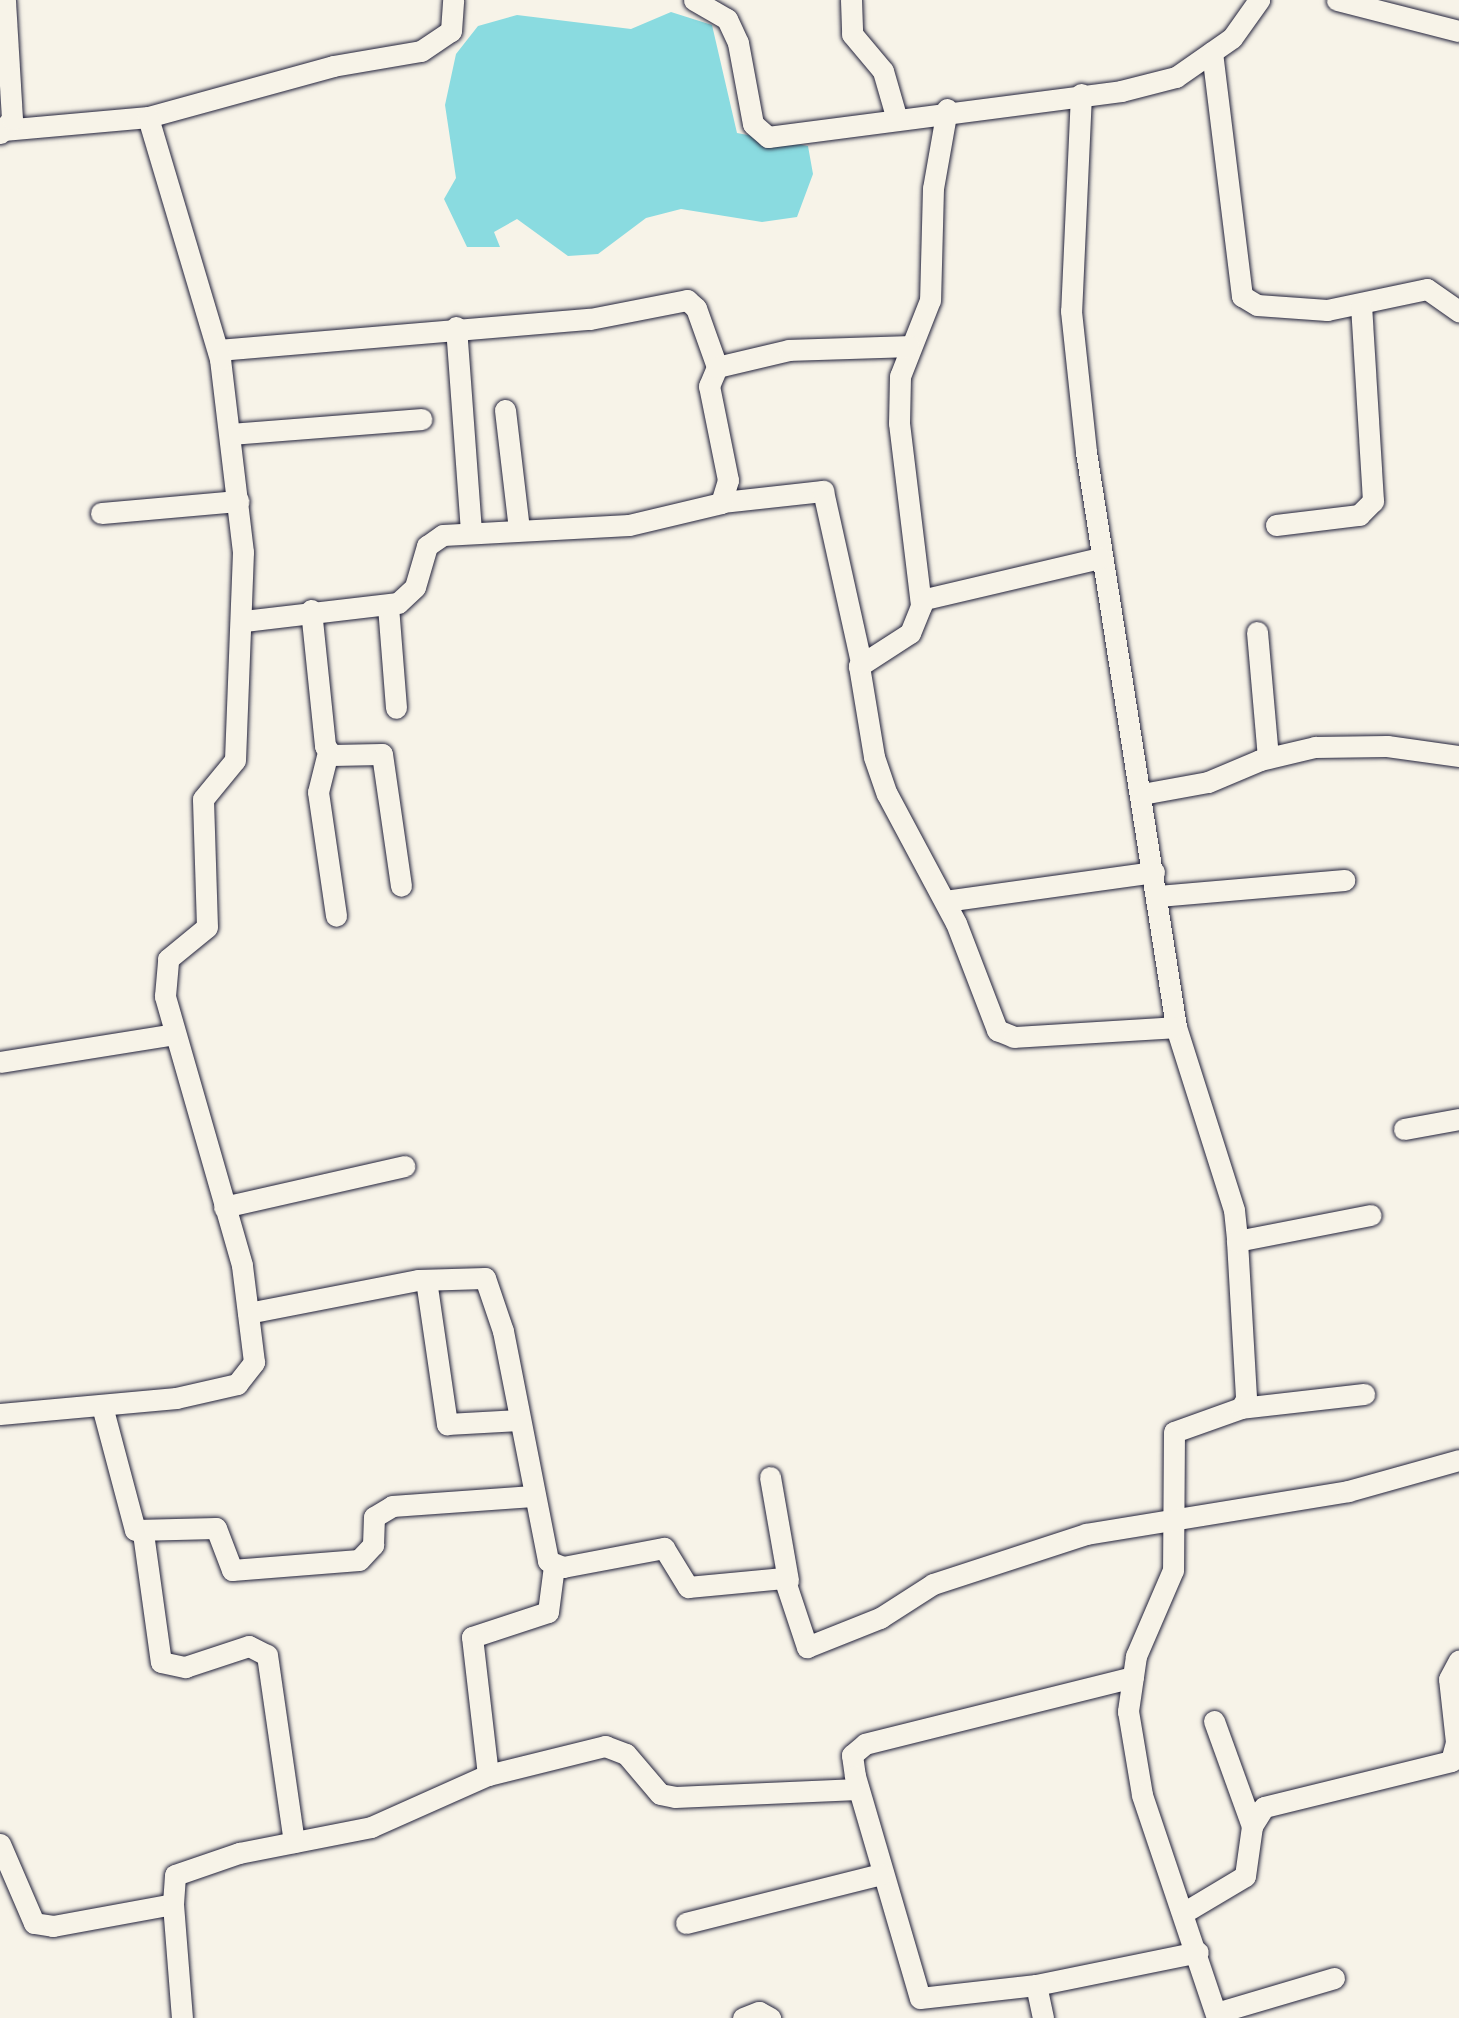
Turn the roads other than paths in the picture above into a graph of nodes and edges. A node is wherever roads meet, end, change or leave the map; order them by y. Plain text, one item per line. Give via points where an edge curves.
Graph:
1 (5, 0) edge
2 (453, 0) edge
3 (694, 0) edge
4 (851, 0) edge
5 (1259, 0) edge
6 (1337, 0) edge
7 (1459, 31) edge
8 (1212, 52) junction
9 (1081, 94) junction
10 (947, 109) junction
11 (896, 116) junction
12 (148, 117) junction
13 (1, 132) edge
14 (1361, 305) junction
15 (1459, 311) edge
16 (456, 327) junction
17 (909, 346) junction
18 (218, 350) junction
19 (717, 368) junction
20 (505, 410) dead end
21 (421, 419) dead end
22 (231, 434) junction
23 (239, 501) junction
24 (723, 502) junction
25 (101, 513) dead end
26 (1276, 525) dead end
27 (519, 530) junction
28 (471, 532) junction
29 (1100, 558) junction
30 (921, 600) junction
31 (388, 606) junction
32 (311, 610) junction
33 (244, 621) junction
34 (1257, 632) dead end
35 (861, 663) junction
36 (396, 708) dead end
37 (328, 752) junction
38 (1459, 756) edge
39 (1268, 758) junction
40 (1142, 794) junction
41 (1154, 872) junction
42 (1343, 880) dead end
43 (401, 886) dead end
44 (1158, 895) junction
45 (945, 901) junction
46 (336, 916) dead end
47 (1176, 1027) junction
48 (175, 1034) junction
49 (0, 1062) edge
50 (1459, 1119) edge
51 (1404, 1129) dead end
52 (404, 1166) dead end
53 (224, 1207) junction
54 (1371, 1215) dead end
55 (1237, 1241) junction
56 (426, 1280) junction
57 (248, 1313) junction
58 (1364, 1394) dead end
59 (102, 1406) junction
60 (1241, 1408) junction
61 (0, 1414) edge
62 (519, 1420) junction
63 (1459, 1460) edge
64 (770, 1477) dead end
65 (533, 1496) junction
66 (1175, 1518) junction
67 (143, 1533) junction
68 (554, 1566) junction
69 (788, 1580) junction
70 (1459, 1660) edge
71 (1133, 1677) junction
72 (1214, 1721) dead end
73 (488, 1775) junction
74 (858, 1789) junction
75 (1252, 1826) junction
76 (294, 1842) junction
77 (0, 1844) edge
78 (881, 1874) junction
79 (173, 1904) junction
80 (1183, 1913) junction
81 (686, 1923) dead end
82 (1198, 1952) junction
83 (1334, 1978) dead end
84 (1036, 1985) junction
85 (1216, 2016) edge
86 (182, 2018) edge
87 (743, 2018) edge
88 (770, 2018) edge
89 (1043, 2018) edge

1 - 13 street via 12,119
2 - 12 street via 452,31 421,51 333,66
3 - 11 street via 727,19 758,134 837,132
4 - 11 street via 852,34 883,71
5 - 8 street via 1232,38
6 - 7 street
8 - 9 street via 1176,77
8 - 14 street via 1242,296 1257,305 1327,310
9 - 10 street
9 - 29 street via 1071,311
10 - 11 street
10 - 17 street via 933,188 930,300
12 - 13 street
12 - 18 street
14 - 15 street via 1427,289
14 - 26 street via 1373,501 1359,515
16 - 18 street
16 - 19 street via 590,319 687,300 696,308
16 - 28 street
17 - 19 street via 789,350
17 - 30 street via 900,376 899,423
18 - 22 street
19 - 24 street via 709,386 728,481
20 - 27 street
21 - 22 street
22 - 23 street
23 - 25 street
23 - 33 street
24 - 27 street via 629,525
24 - 35 street via 823,491
27 - 28 street
28 - 31 street via 432,539 415,587
29 - 30 street
29 - 40 street
30 - 35 street via 910,633
31 - 32 street
31 - 36 street
32 - 33 street
32 - 37 street
33 - 48 street via 235,760 202,799 207,927 168,959 165,996
34 - 39 street
35 - 45 street via 857,678 887,794
37 - 43 street via 382,754
37 - 46 street via 317,792
38 - 39 street via 1387,746 1315,747
39 - 40 street via 1208,782
40 - 41 street
41 - 44 street
41 - 45 street
42 - 44 street
44 - 47 street
45 - 47 street via 993,1022 1005,1035
47 - 55 street via 1234,1210
48 - 49 street
48 - 53 street
50 - 51 street
52 - 53 street
53 - 57 street
54 - 55 street
55 - 60 street via 1236,1308 1247,1386
56 - 57 street
56 - 62 street via 479,1274 490,1285
56 - 62 street via 447,1424
57 - 59 street via 254,1363 237,1384
58 - 60 street
59 - 61 street
59 - 67 street via 130,1522
60 - 66 street via 1174,1432
62 - 65 street
63 - 66 street via 1348,1491
64 - 69 street
65 - 67 street via 380,1510 373,1545 359,1560 232,1570 216,1528
65 - 68 street via 544,1553
66 - 69 street via 1106,1528 989,1563 811,1647 800,1640
66 - 71 street via 1173,1570
67 - 76 street via 161,1662 185,1667 249,1646 267,1654
68 - 69 street via 664,1548 688,1587
68 - 73 street via 548,1612 472,1637
70 - 75 street via 1449,1679 1456,1742 1451,1761 1280,1798 1256,1814
71 - 74 street via 865,1744 852,1755
71 - 80 street via 1128,1711 1142,1795
72 - 75 street
73 - 74 street via 605,1746 626,1754 660,1794 675,1797
73 - 76 street via 371,1827
74 - 78 street
75 - 80 street via 1245,1876
76 - 79 street via 175,1875
77 - 79 street via 34,1923 53,1926
78 - 81 street
78 - 84 street via 916,1996 926,2000
79 - 86 street
80 - 82 street
82 - 84 street
82 - 85 street
83 - 85 street
84 - 89 street
87 - 88 street via 758,2012

